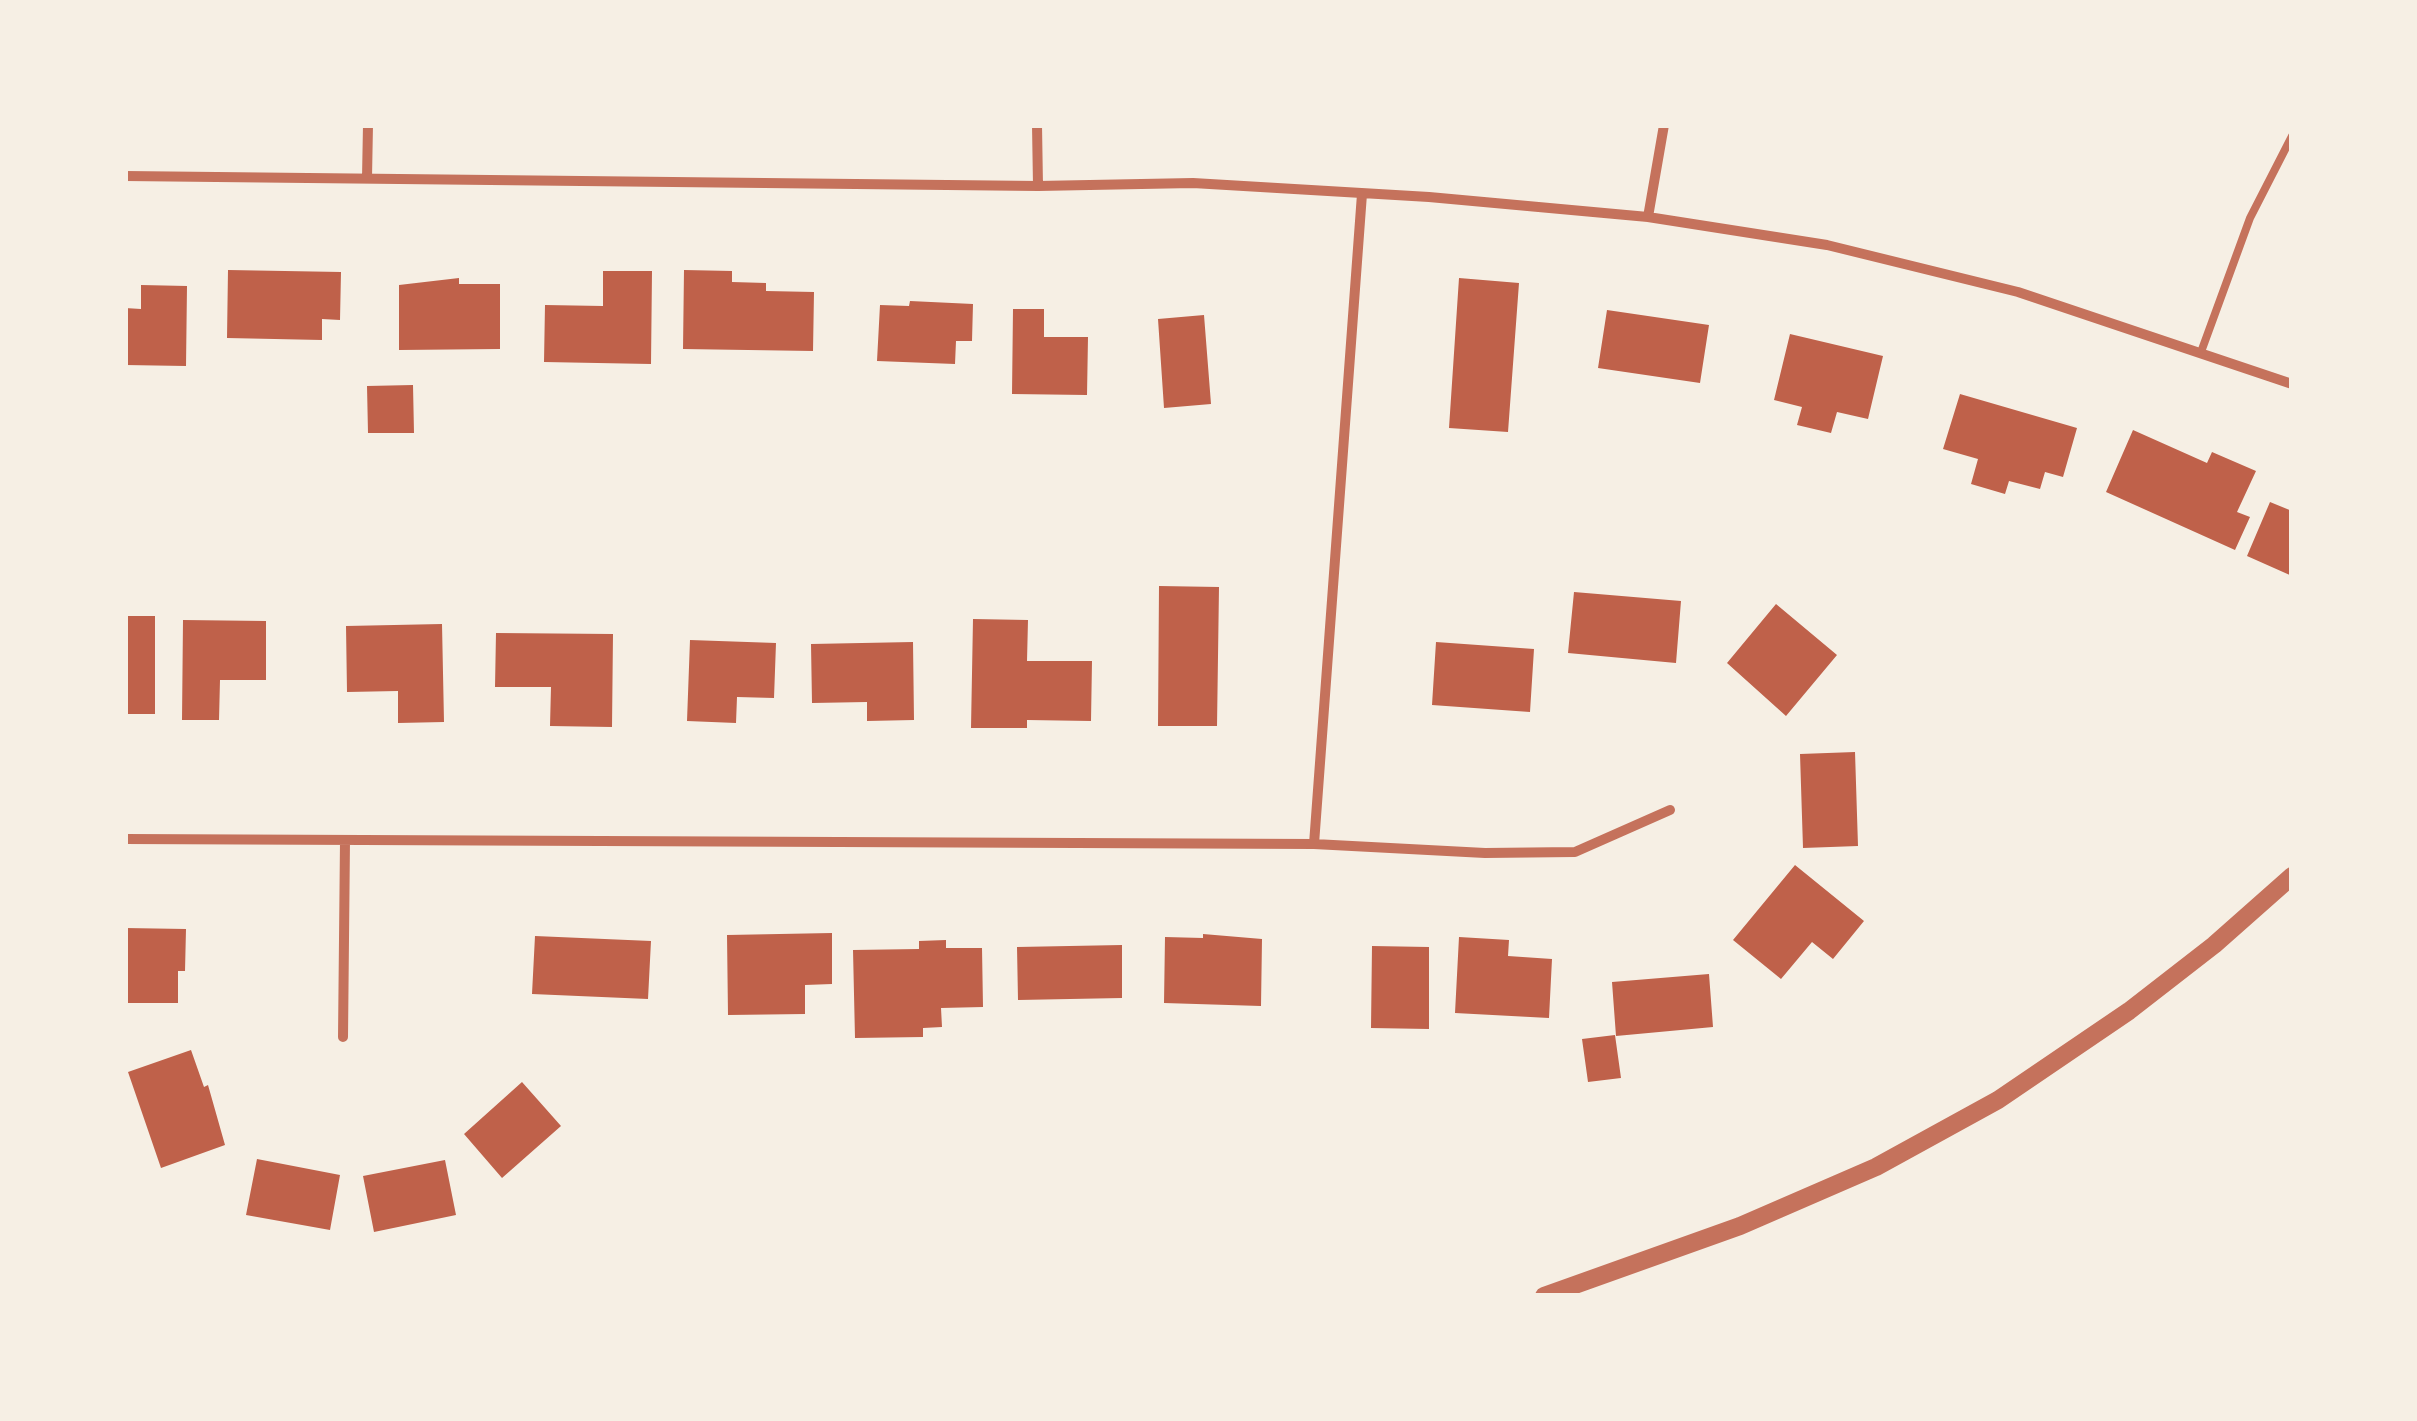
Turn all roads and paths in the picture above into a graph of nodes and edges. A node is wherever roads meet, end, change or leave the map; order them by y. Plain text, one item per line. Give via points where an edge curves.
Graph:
1 (368, 125) edge
2 (1038, 125) edge
3 (1664, 125) edge
4 (2292, 136) edge
5 (125, 176) edge
6 (367, 178) junction
7 (1038, 186) junction
8 (1362, 194) junction
9 (1648, 217) junction
10 (2201, 352) junction
11 (2292, 384) edge
12 (1670, 810) dead end
13 (125, 839) edge
14 (345, 841) junction
15 (1314, 844) junction
16 (2292, 876) edge
17 (343, 1038) dead end
18 (1544, 1296) edge

1 - 6 street
2 - 7 street
3 - 9 street
4 - 10 lane via 2250,218
5 - 6 street
6 - 7 street
7 - 8 street via 1193,183
8 - 9 street
8 - 15 street
9 - 10 street via 1827,245 2018,292
10 - 11 street
12 - 15 street via 1575,852
13 - 14 street
14 - 15 street
14 - 17 street
16 - 18 street via 2129,1011 1998,1100 1876,1168 1740,1226

